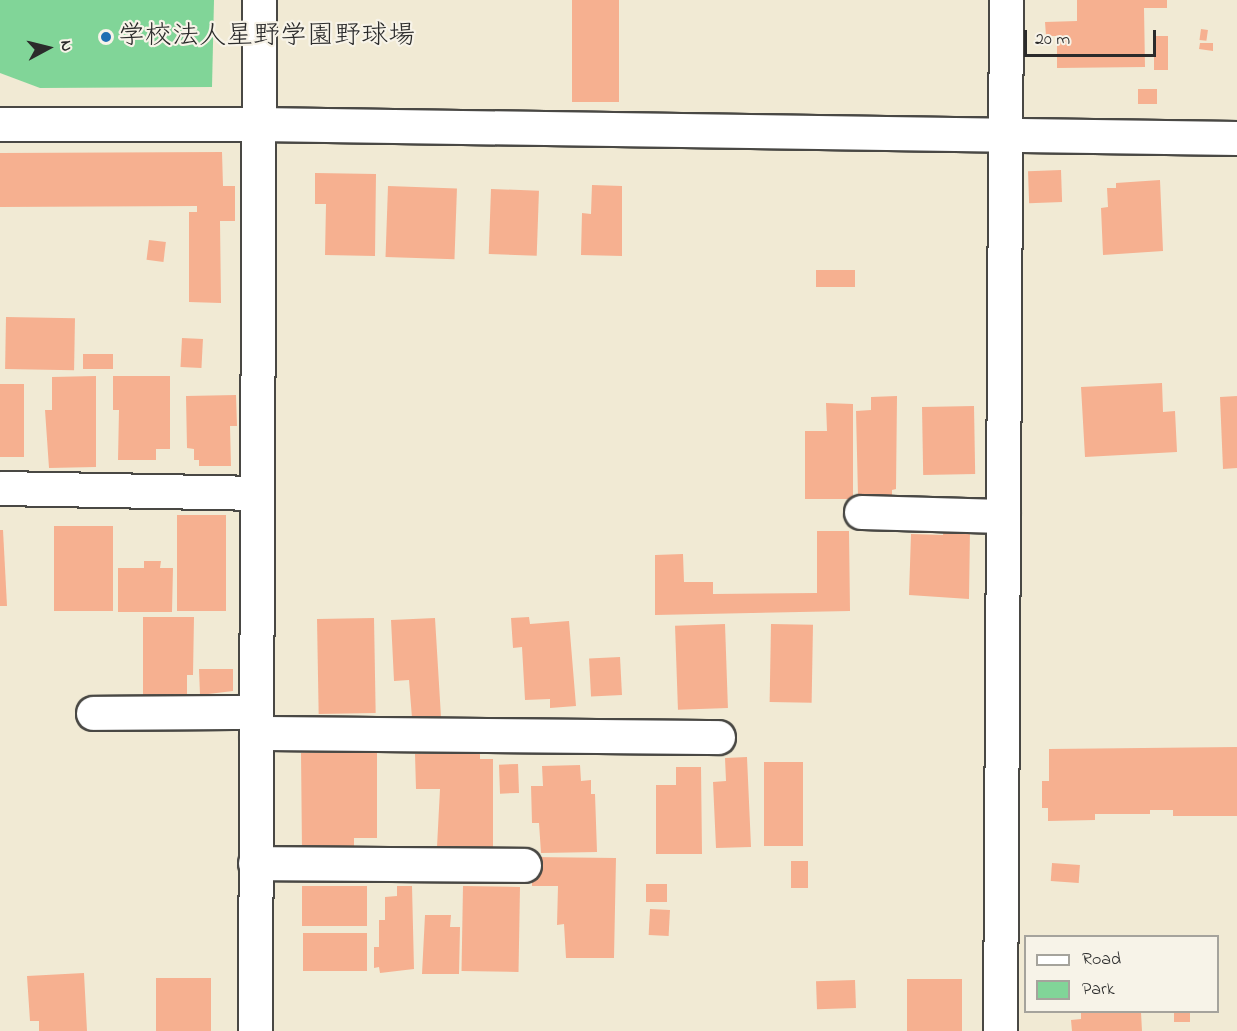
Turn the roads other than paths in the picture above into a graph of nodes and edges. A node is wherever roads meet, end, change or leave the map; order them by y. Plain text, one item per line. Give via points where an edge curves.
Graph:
1 (260, 0) edge
2 (1006, 0) edge
3 (258, 123) junction
4 (0, 124) edge
5 (1005, 136) junction
6 (1237, 138) edge
7 (0, 488) edge
8 (257, 493) junction
9 (861, 512) dead end
10 (1003, 516) junction
11 (93, 713) dead end
12 (256, 723) junction
13 (718, 737) dead end
14 (255, 862) junction
15 (524, 865) dead end
16 (1013, 954) edge
17 (255, 1031) edge
18 (1000, 1031) edge

1 - 3 street
2 - 5 street
3 - 4 street
3 - 5 street
3 - 8 street
5 - 6 street
5 - 10 street
7 - 8 street
8 - 12 street
9 - 10 street
10 - 16 street
11 - 12 street
12 - 13 street
12 - 14 street
14 - 15 street
14 - 17 street
16 - 18 street

